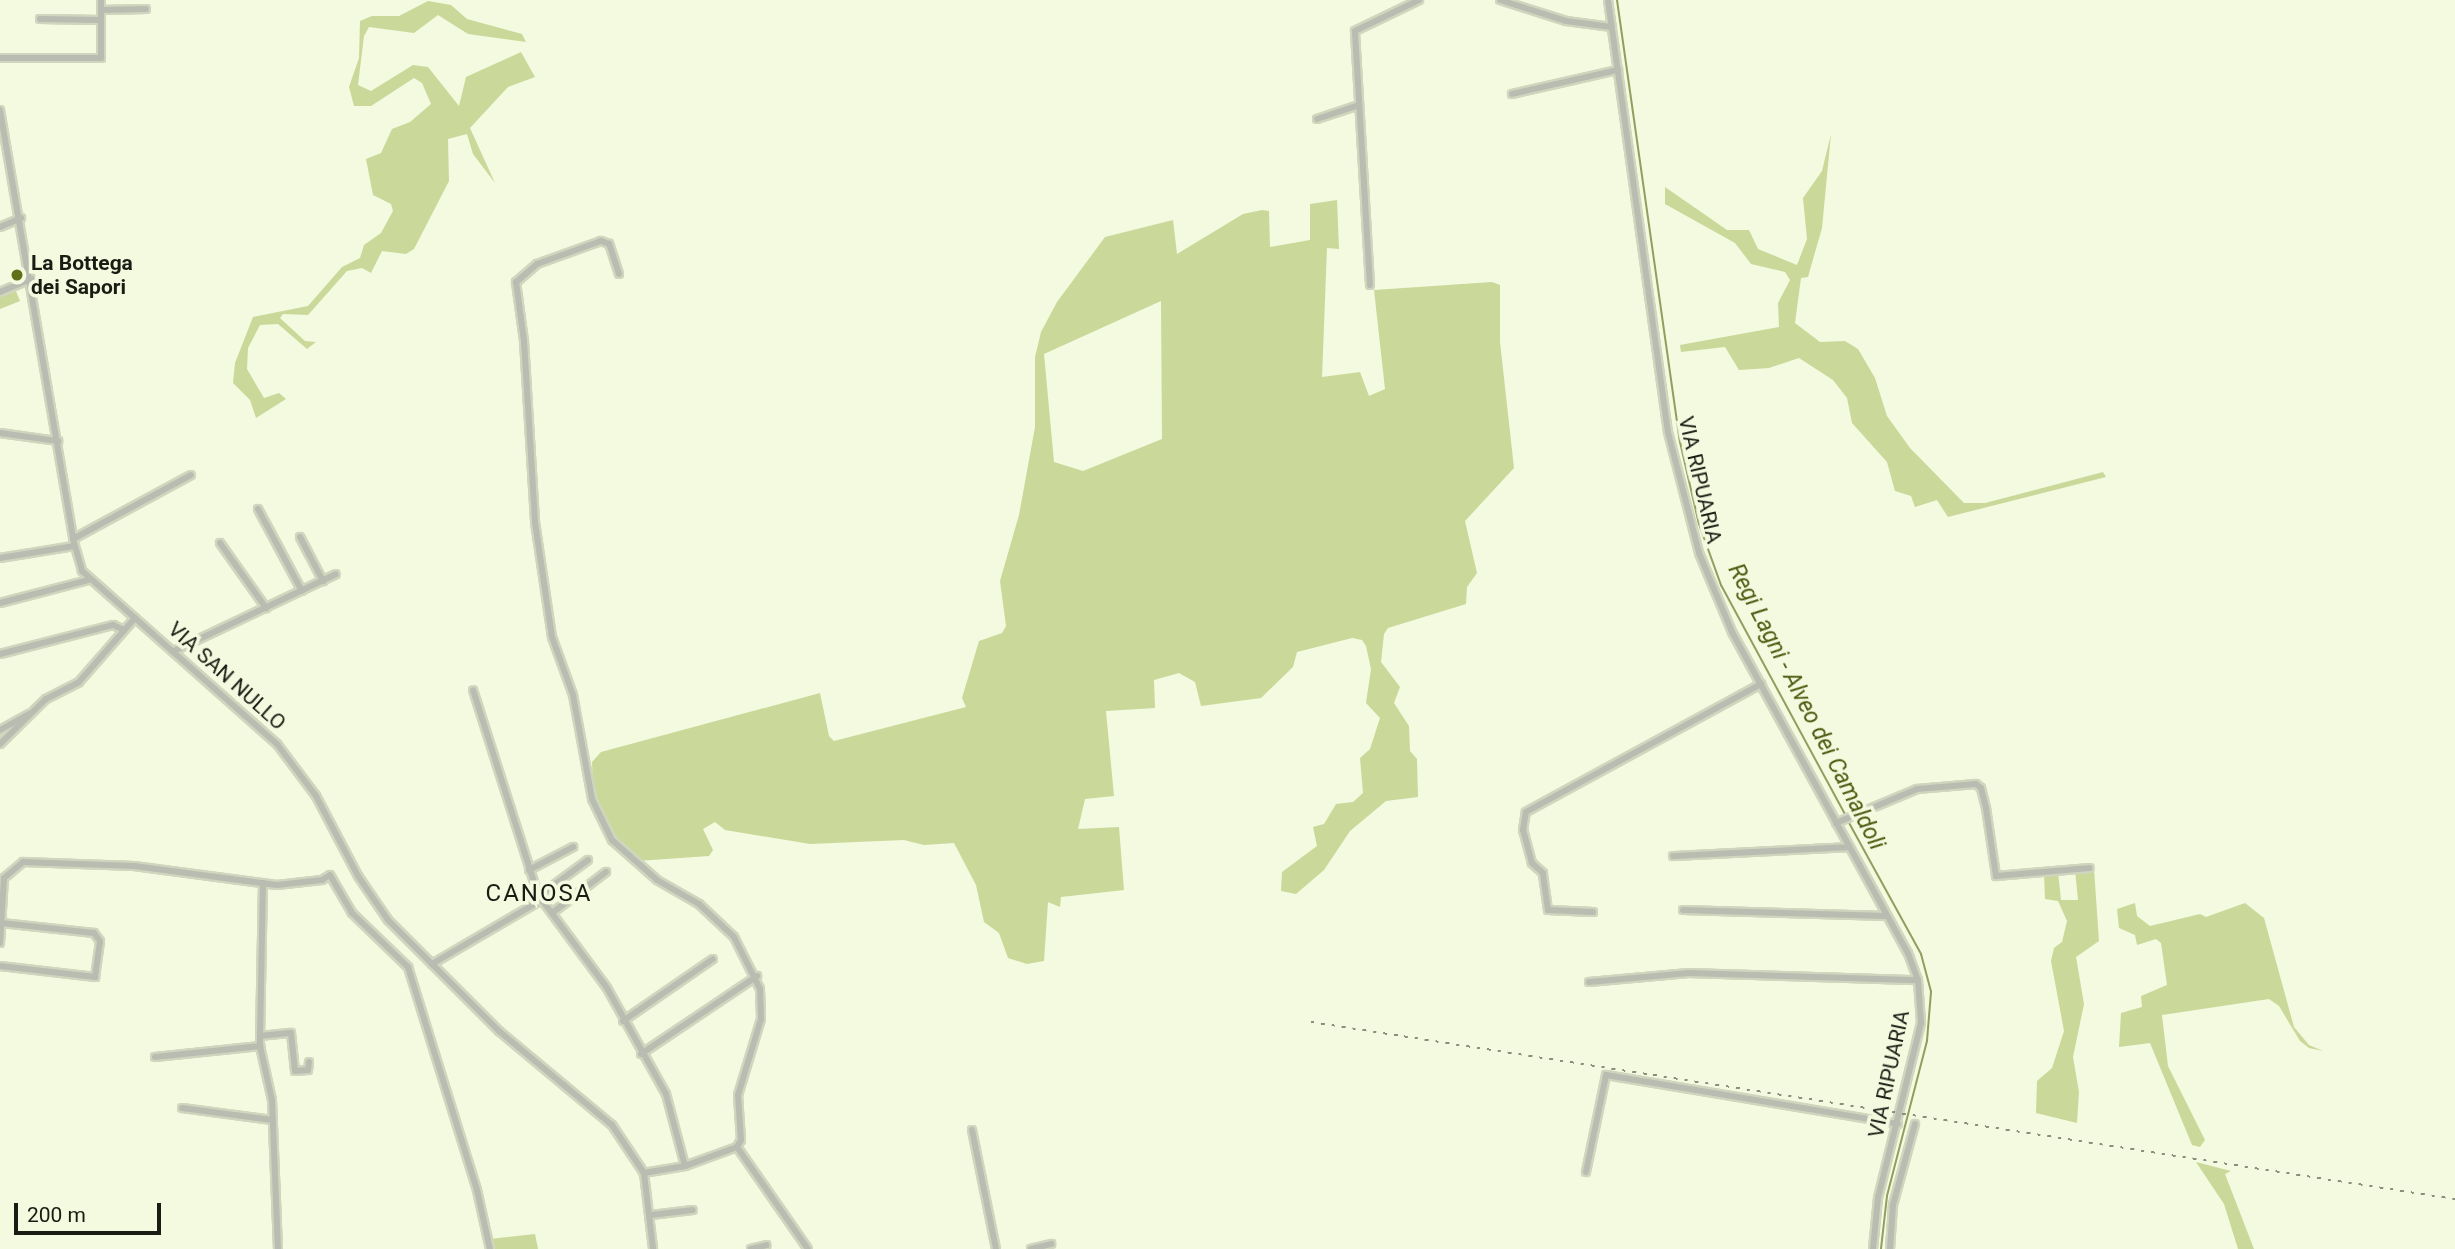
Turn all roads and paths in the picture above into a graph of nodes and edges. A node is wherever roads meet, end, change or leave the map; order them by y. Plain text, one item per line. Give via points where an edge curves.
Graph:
1 (101, 0) edge
2 (1419, 0) edge
3 (1500, 0) edge
4 (1608, 0) edge
5 (146, 9) dead end
6 (101, 10) junction
7 (40, 19) dead end
8 (101, 20) junction
9 (1612, 27) junction
10 (0, 58) edge
11 (1618, 70) junction
12 (1512, 94) dead end
13 (1359, 105) junction
14 (0, 110) edge
15 (1317, 119) dead end
16 (8, 150) junction
17 (0, 153) edge
18 (21, 218) junction
19 (0, 227) edge
20 (619, 274) dead end
21 (31, 279) junction
22 (1370, 285) dead end
23 (0, 292) edge
24 (0, 433) edge
25 (58, 442) junction
26 (191, 475) dead end
27 (258, 509) dead end
28 (300, 537) dead end
29 (73, 542) junction
30 (220, 543) dead end
31 (0, 558) edge
32 (335, 574) dead end
33 (88, 580) junction
34 (323, 581) junction
35 (302, 591) junction
36 (0, 603) edge
37 (265, 608) junction
38 (135, 618) junction
39 (124, 630) junction
40 (174, 651) junction
41 (0, 654) edge
42 (1761, 684) junction
43 (472, 690) dead end
44 (30, 713) junction
45 (0, 730) edge
46 (0, 744) edge
47 (1838, 822) junction
48 (573, 846) dead end
49 (1849, 847) junction
50 (1673, 856) dead end
51 (588, 860) dead end
52 (2090, 868) dead end
53 (529, 870) junction
54 (606, 872) dead end
55 (262, 883) junction
56 (539, 896) junction
57 (1683, 910) dead end
58 (1593, 912) dead end
59 (552, 913) junction
60 (1886, 916) junction
61 (2, 923) junction
62 (0, 943) edge
63 (713, 959) dead end
64 (432, 964) junction
65 (0, 966) edge
66 (757, 976) junction
67 (1918, 980) junction
68 (1589, 982) dead end
69 (623, 1021) junction
70 (260, 1036) junction
71 (260, 1046) junction
72 (641, 1054) junction
73 (155, 1056) dead end
74 (309, 1062) dead end
75 (182, 1108) dead end
76 (272, 1120) junction
77 (1898, 1124) junction
78 (1915, 1124) dead end
79 (972, 1130) dead end
80 (737, 1147) junction
81 (685, 1166) junction
82 (1586, 1172) dead end
83 (644, 1173) junction
84 (693, 1210) dead end
85 (650, 1215) junction
86 (1051, 1244) dead end
87 (768, 1245) dead end
88 (278, 1249) edge
89 (490, 1249) edge
90 (653, 1249) edge
91 (751, 1249) edge
92 (807, 1249) edge
93 (996, 1249) edge
94 (1031, 1249) edge
95 (1873, 1249) edge
96 (1890, 1249) edge

1 - 6 street
2 - 13 street via 1355,32
3 - 9 street via 1566,21
4 - 9 street, VIA RIPUARIA
5 - 6 street
6 - 8 street
7 - 8 street
8 - 10 street via 101,58
9 - 11 street, VIA RIPUARIA
11 - 12 street
11 - 42 street, VIA RIPUARIA via 1678,480 1715,595
13 - 15 street
13 - 22 street
14 - 16 street, VIA SAN NULLO
16 - 17 street
16 - 18 street, VIA SAN NULLO
18 - 19 street
18 - 21 street, VIA SAN NULLO
20 - 66 street via 608,244 601,241 537,264 516,282 535,522 552,637 573,695 593,799 612,840 656,880 715,918 734,937
21 - 23 street
21 - 25 street, VIA SAN NULLO
24 - 25 street
25 - 29 street, VIA SAN NULLO
26 - 29 street
27 - 35 street
28 - 34 street
29 - 31 street
29 - 33 street, VIA SAN NULLO
30 - 37 street
32 - 34 street
33 - 36 street
33 - 38 street, VIA SAN NULLO
34 - 35 street
35 - 37 street
37 - 40 street
38 - 39 street
38 - 40 street, VIA SAN NULLO
39 - 41 street via 113,625
39 - 44 street via 79,682
40 - 64 street, VIA SAN NULLO via 278,744 316,796 374,903
42 - 47 street, VIA RIPUARIA
42 - 58 street via 1526,812 1523,830 1532,863 1543,873 1548,910
43 - 53 street via 517,819
44 - 45 street
44 - 46 street
47 - 49 street, VIA RIPUARIA
47 - 52 street via 1917,789 1976,784 1982,788 1996,876
48 - 53 street
49 - 50 street
49 - 60 street, VIA RIPUARIA
51 - 56 street
53 - 56 street
54 - 59 street
55 - 61 street via 134,866 23,862 9,869 4,878
55 - 70 street
55 - 89 street via 322,880 330,875 352,913 404,959 477,1190
56 - 59 street
56 - 64 street via 539,904
57 - 60 street
59 - 69 street via 607,988
60 - 67 street, VIA RIPUARIA
61 - 62 street
61 - 65 street via 94,933 100,941 95,977
63 - 69 street
64 - 83 street, VIA SAN NULLO via 499,1031 612,1125
66 - 72 street
66 - 80 street via 761,1019 738,1095 741,1140
67 - 68 street via 1689,973
67 - 77 street, VIA RIPUARIA via 1921,1023
69 - 72 street
70 - 71 street
70 - 74 street via 291,1033 295,1071 309,1070
71 - 73 street
71 - 76 street
72 - 81 street via 666,1094
75 - 76 street
76 - 88 street
77 - 82 street via 1606,1075
77 - 95 street, VIA RIPUARIA via 1874,1217
78 - 96 street via 1893,1205
79 - 93 street
80 - 81 street
80 - 92 street
81 - 83 street
83 - 85 street, VIA SAN NULLO
84 - 85 street
85 - 90 street, VIA SAN NULLO
86 - 94 street
87 - 91 street

